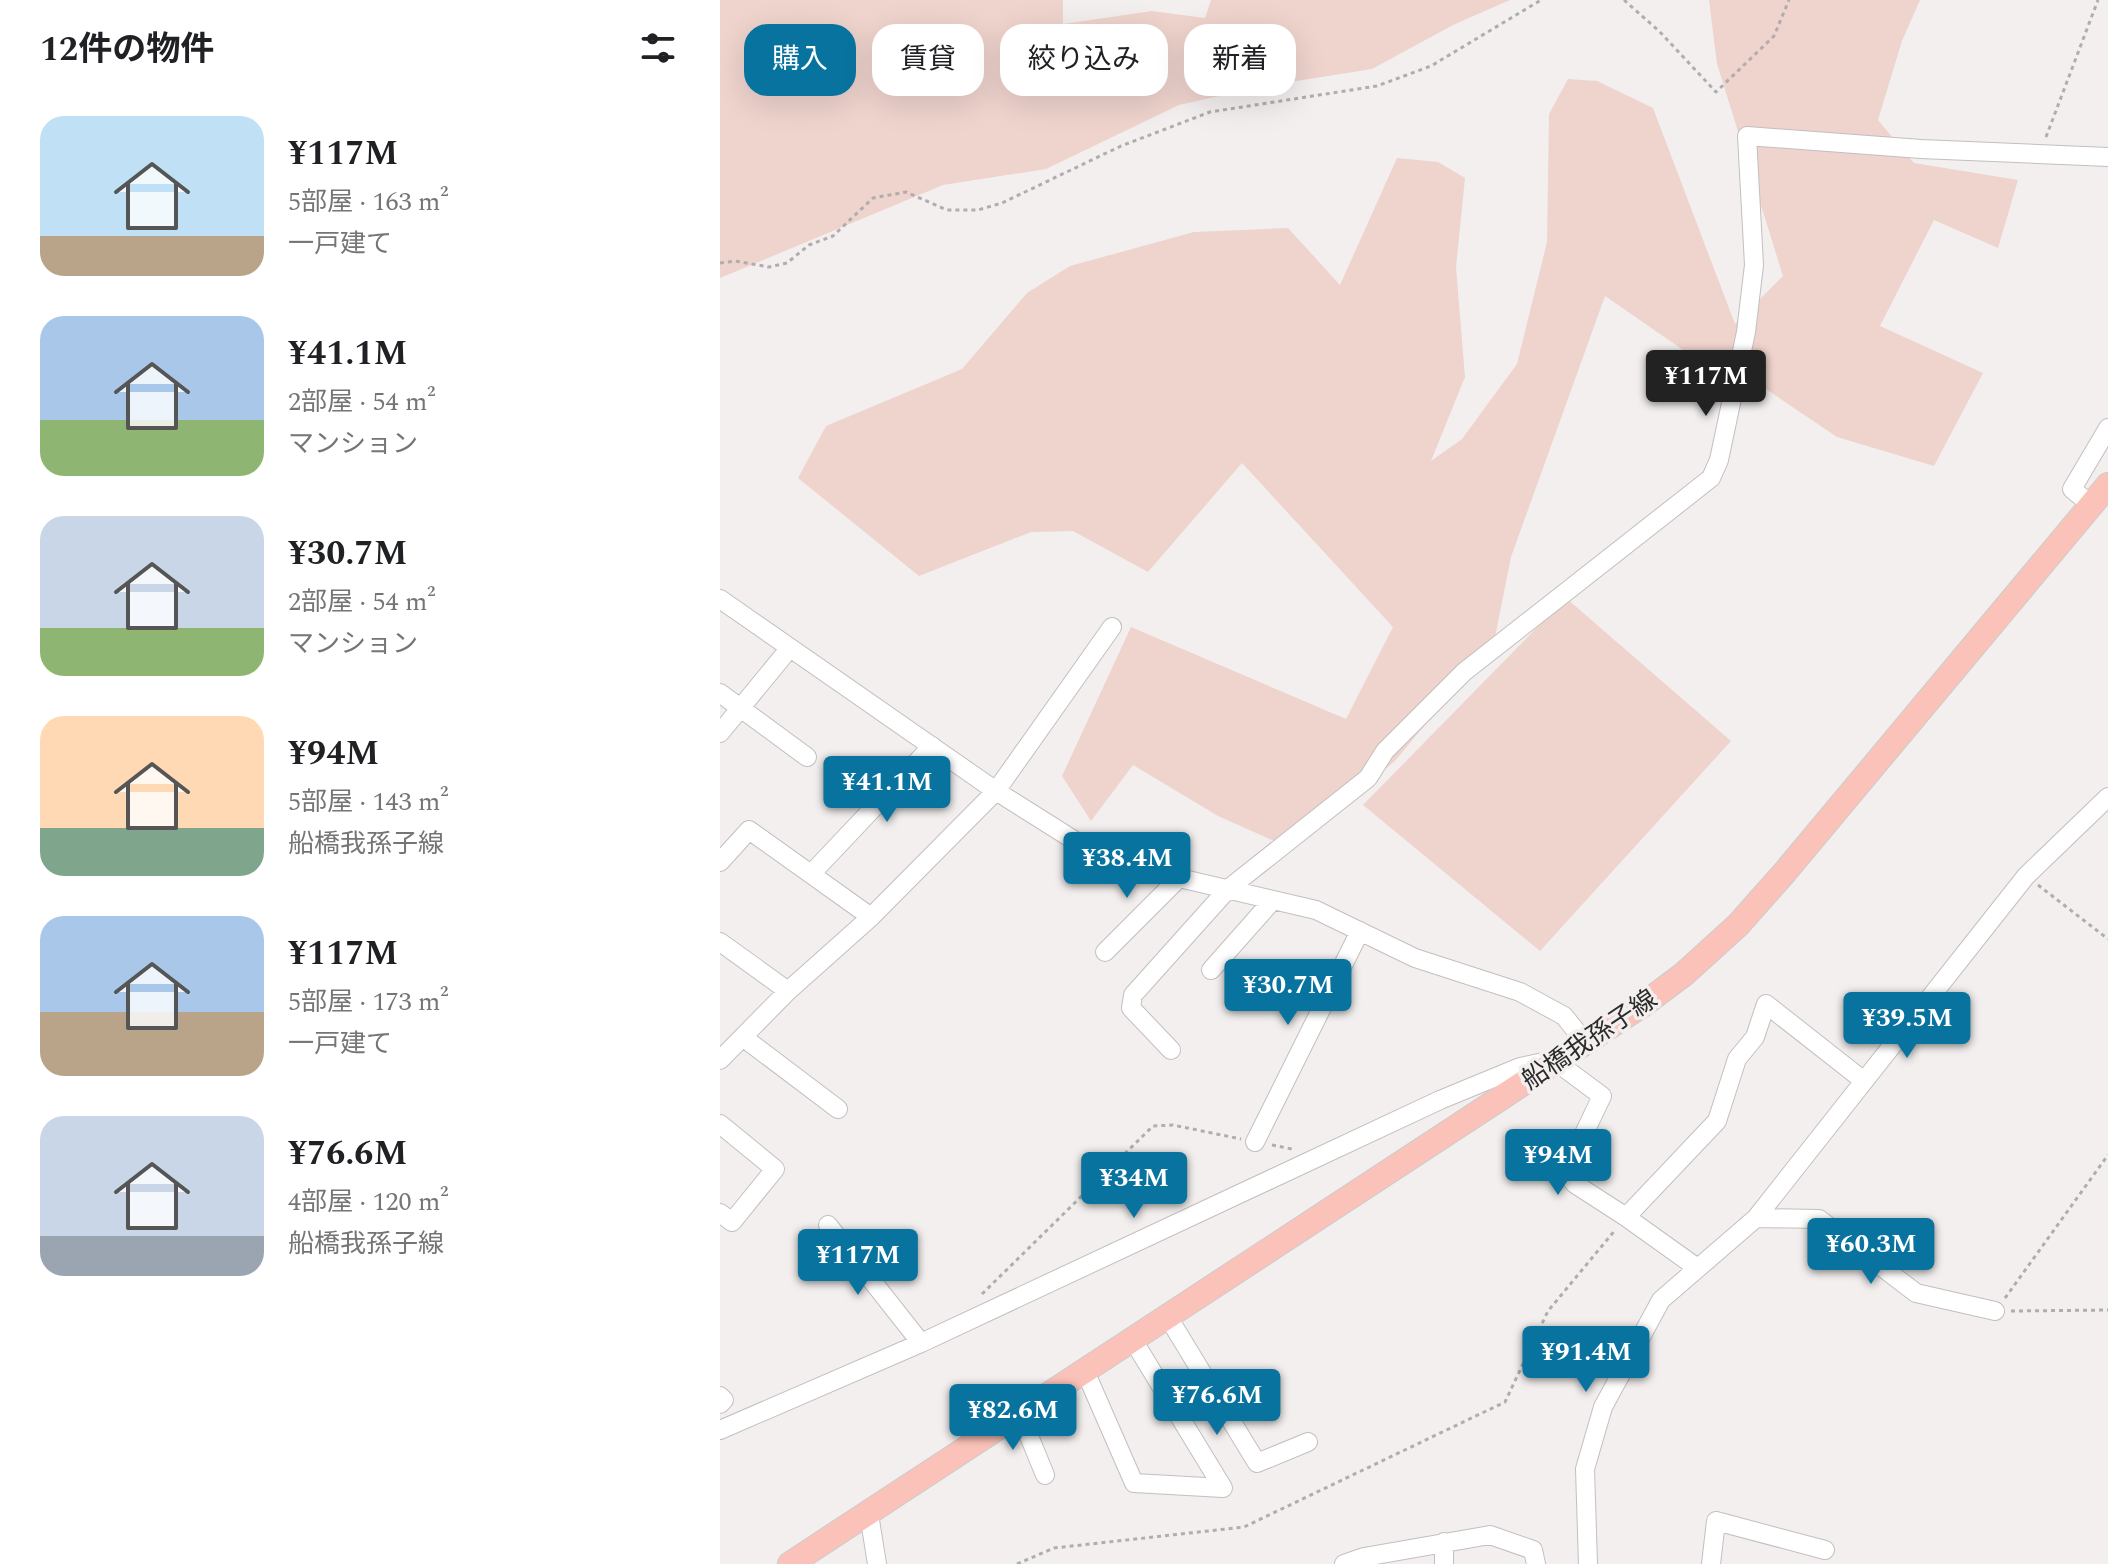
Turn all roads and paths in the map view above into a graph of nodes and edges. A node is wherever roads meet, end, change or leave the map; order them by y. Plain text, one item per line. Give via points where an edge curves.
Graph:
1 (1541, 0) edge
2 (1624, 0) edge
3 (1789, 0) edge
4 (2098, 0) edge
5 (2039, 156) junction
6 (2108, 157) edge
7 (720, 263) edge
8 (2108, 428) edge
9 (2108, 485) edge
10 (2091, 505) junction
11 (720, 599) edge
12 (1112, 627) dead end
13 (789, 649) junction
14 (720, 693) edge
15 (741, 708) junction
16 (720, 733) edge
17 (932, 746) junction
18 (807, 757) dead end
19 (996, 791) junction
20 (2108, 797) edge
21 (721, 858) edge
22 (811, 874) junction
23 (2026, 876) junction
24 (1179, 878) junction
25 (1228, 889) junction
26 (1273, 900) junction
27 (871, 917) junction
28 (1360, 931) junction
29 (2108, 939) edge
30 (720, 942) edge
31 (1105, 952) dead end
32 (1211, 970) dead end
33 (788, 991) junction
34 (744, 1038) junction
35 (1585, 1042) junction
36 (1171, 1050) dead end
37 (1562, 1058) junction
38 (720, 1060) edge
39 (1864, 1081) junction
40 (838, 1109) dead end
41 (720, 1124) edge
42 (1255, 1142) junction
43 (1323, 1155) junction
44 (2108, 1155) edge
45 (720, 1213) edge
46 (1626, 1217) junction
47 (1756, 1218) junction
48 (828, 1225) dead end
49 (1696, 1267) junction
50 (975, 1300) dead end
51 (2108, 1310) edge
52 (1995, 1311) junction
53 (1168, 1317) junction
54 (1133, 1340) junction
55 (921, 1343) junction
56 (1085, 1371) junction
57 (720, 1396) edge
58 (720, 1404) edge
59 (1020, 1414) junction
60 (720, 1430) edge
61 (1308, 1442) dead end
62 (1045, 1475) dead end
63 (869, 1514) junction
64 (1444, 1542) junction
65 (1825, 1550) dead end
66 (1364, 1560) edge
67 (790, 1564) edge
68 (877, 1564) edge
69 (1017, 1564) edge
70 (1344, 1564) edge
71 (1444, 1564) edge
72 (1536, 1564) edge
73 (1588, 1564) edge
74 (1711, 1564) edge

1 - 7 path via 1431,66 1377,86 1210,112 978,210 947,210 906,192 873,198 833,236 809,245 787,263
2 - 3 path via 1716,92 1774,36
4 - 5 path
5 - 6 street
5 - 25 street via 1747,136 1754,265 1746,332 1711,478 1464,672 1385,751 1368,778
8 - 10 street via 2072,489
9 - 10 main road, 船橋我孫子線
10 - 35 main road, 船橋我孫子線 via 1738,925 1684,974
11 - 13 street
12 - 19 street
13 - 15 street
13 - 17 street
14 - 15 street
15 - 16 street
15 - 18 street
17 - 19 street
17 - 22 street
19 - 24 street via 1107,861
19 - 27 street
20 - 23 street
21 - 22 street via 749,830
22 - 27 street
23 - 29 path
23 - 39 street
24 - 25 street
24 - 31 street
25 - 26 street
25 - 36 street via 1133,995 1131,1008
26 - 28 street via 1316,910
26 - 32 street
27 - 33 street
28 - 35 street via 1415,958 1520,992 1564,1016
28 - 42 street
30 - 33 street
33 - 34 street
34 - 38 street
34 - 40 street
35 - 37 main road, 船橋我孫子線
37 - 43 street via 1520,1067
37 - 46 street via 1567,1070 1602,1096 1568,1176
37 - 53 main road, 船橋我孫子線
39 - 46 street via 1766,1004 1755,1037 1737,1059 1717,1121
39 - 47 street
41 - 45 street via 775,1169 732,1222
42 - 43 path
42 - 50 path via 1173,1125 1153,1126
43 - 55 street
44 - 52 path
46 - 49 street
46 - 69 path via 1548,1311 1505,1402 1244,1527 1054,1548
47 - 49 street
47 - 52 street via 1819,1219 1916,1293
48 - 55 street
49 - 73 street via 1661,1300 1603,1407 1585,1469
51 - 52 path
53 - 54 main road, 船橋我孫子線
53 - 61 street via 1257,1463
54 - 56 main road, 船橋我孫子線
54 - 56 street via 1223,1488 1134,1483
55 - 60 street
56 - 59 main road, 船橋我孫子線
57 - 58 street
59 - 62 street
59 - 63 main road, 船橋我孫子線
63 - 67 main road, 船橋我孫子線
63 - 68 street
64 - 66 street
64 - 71 street
64 - 72 street via 1490,1535 1533,1550
65 - 74 street via 1716,1521
66 - 70 street

